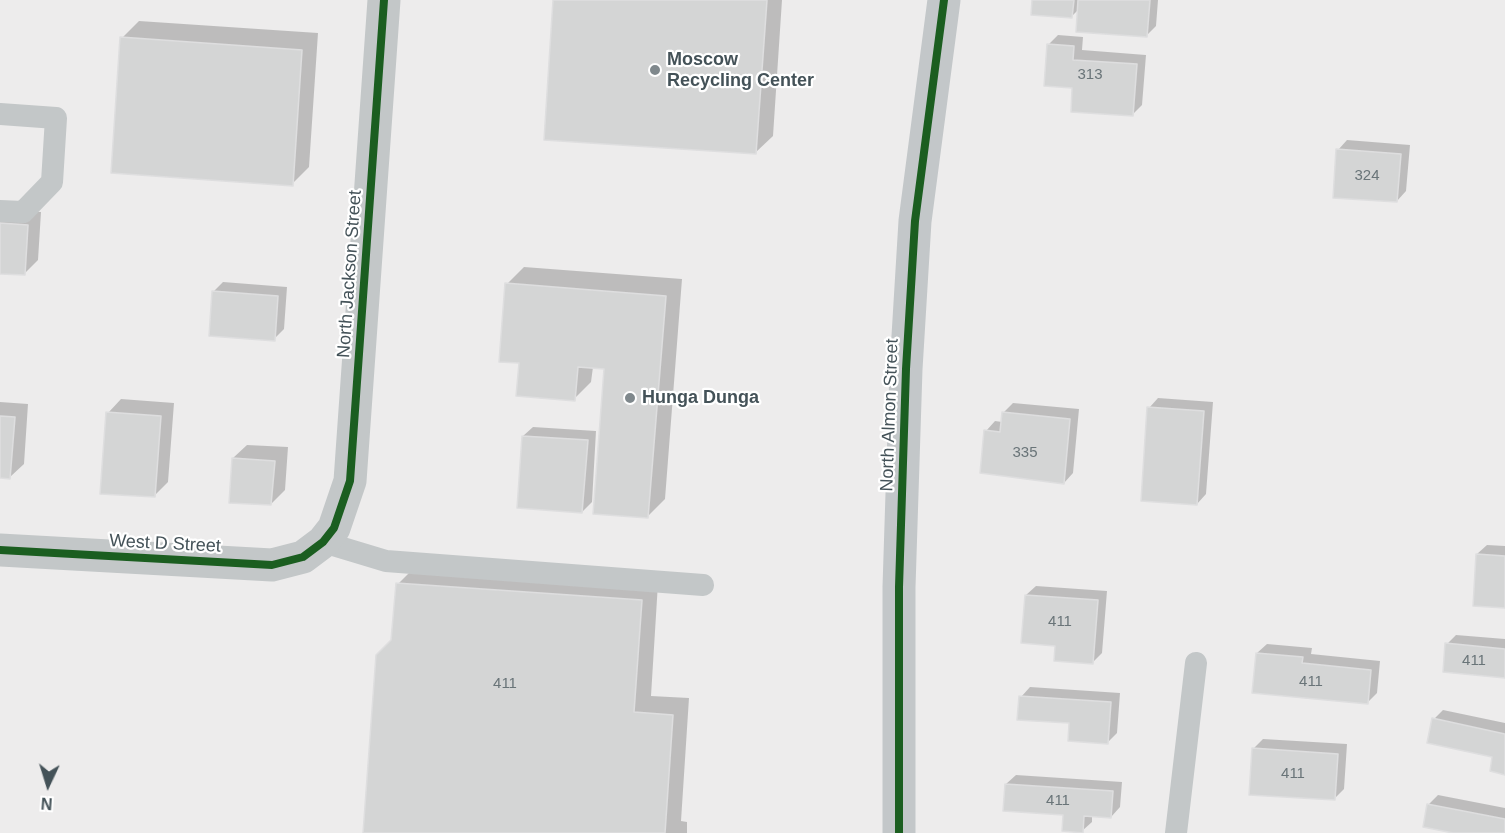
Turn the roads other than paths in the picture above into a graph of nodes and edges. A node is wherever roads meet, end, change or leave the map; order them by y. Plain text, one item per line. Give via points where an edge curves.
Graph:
1 (384, 0) edge
2 (944, 0) edge
3 (0, 114) edge
4 (0, 211) edge
5 (323, 543) junction
6 (0, 550) edge
7 (703, 585) dead end
8 (1196, 663) dead end
9 (899, 833) edge
10 (1176, 833) edge

1 - 5 street, North Jackson Street via 351,482 343,509
2 - 9 street, North Almon Street via 915,221 906,369 899,587
3 - 4 lane via 56,118 52,182 23,212
5 - 6 street, West D Street via 303,556 272,565
5 - 7 lane via 386,561
8 - 10 lane

